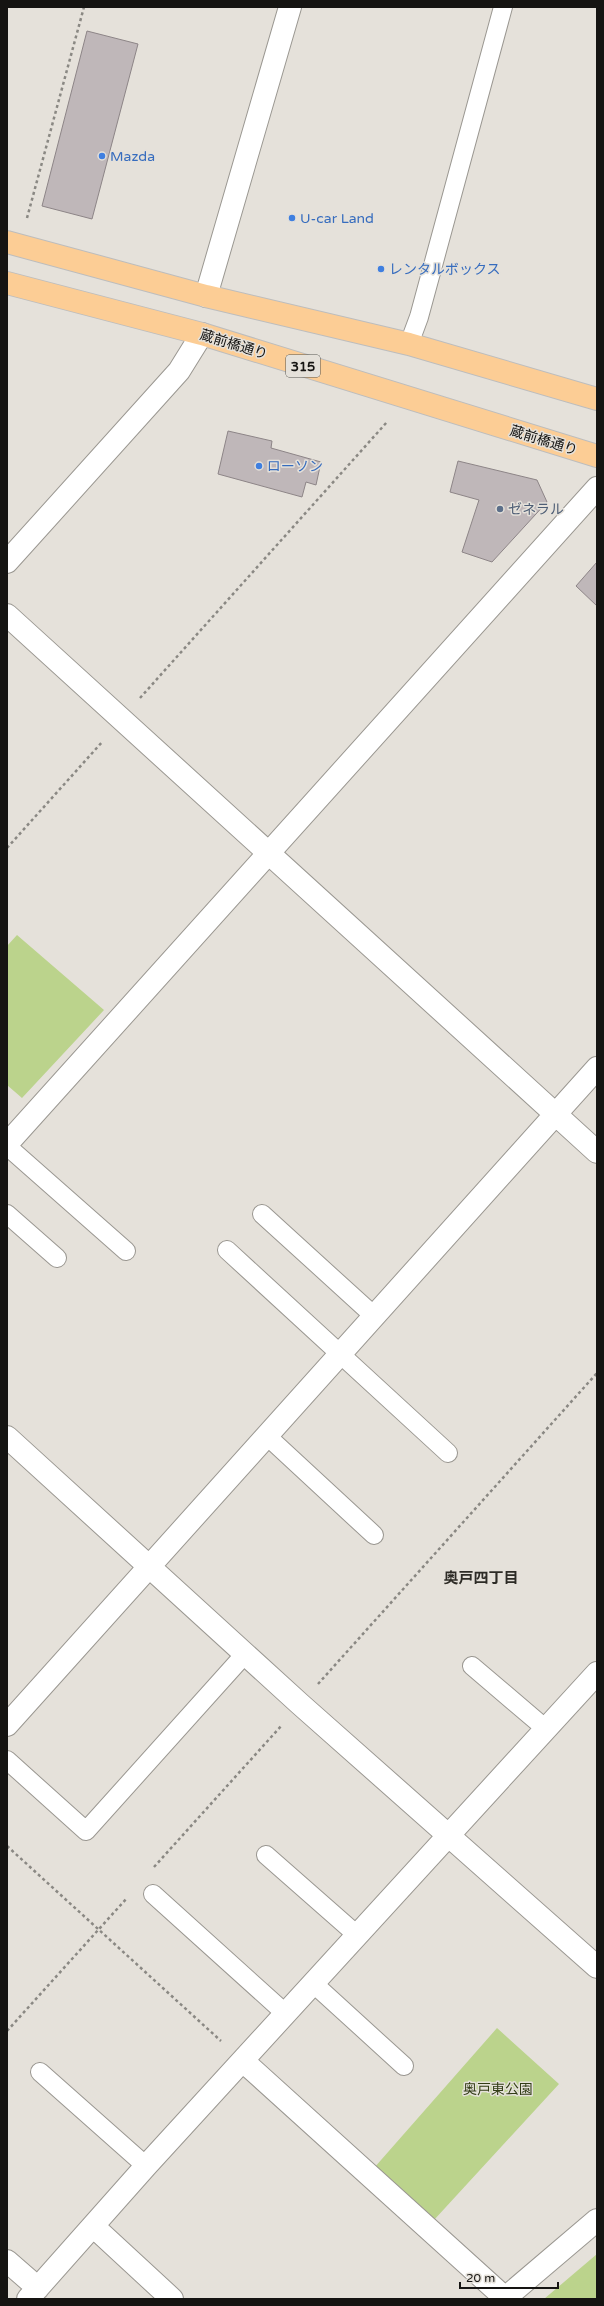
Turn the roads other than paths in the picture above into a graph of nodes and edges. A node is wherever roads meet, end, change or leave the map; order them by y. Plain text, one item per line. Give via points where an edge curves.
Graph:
1 (290, 7) edge
2 (502, 7) edge
3 (13, 244) edge
4 (7, 283) edge
5 (206, 296) junction
6 (202, 334) junction
7 (409, 344) junction
8 (597, 400) edge
9 (597, 456) edge
10 (597, 488) edge
11 (7, 562) edge
12 (7, 615) edge
13 (268, 853) junction
14 (597, 1068) edge
15 (555, 1114) junction
16 (7, 1145) edge
17 (597, 1152) edge
18 (7, 1214) edge
19 (262, 1214) dead end
20 (227, 1250) dead end
21 (126, 1251) dead end
22 (57, 1258) dead end
23 (373, 1315) junction
24 (339, 1354) junction
25 (266, 1435) junction
26 (7, 1437) edge
27 (448, 1453) dead end
28 (374, 1535) dead end
29 (149, 1566) junction
30 (245, 1654) junction
31 (472, 1666) dead end
32 (597, 1673) edge
33 (7, 1726) edge
34 (546, 1729) junction
35 (7, 1760) edge
36 (449, 1836) junction
37 (266, 1855) dead end
38 (153, 1894) dead end
39 (357, 1936) junction
40 (597, 1967) edge
41 (314, 1984) junction
42 (286, 2014) junction
43 (243, 2062) junction
44 (404, 2066) dead end
45 (40, 2072) dead end
46 (146, 2166) junction
47 (597, 2220) edge
48 (93, 2226) junction
49 (7, 2261) edge
50 (33, 2294) edge
51 (505, 2298) edge
52 (172, 2299) edge

1 - 5 street
2 - 7 lane via 421,309
3 - 5 main road
4 - 6 main road, 蔵前橋通り / 315
5 - 7 main road
6 - 9 main road, 蔵前橋通り / 315
6 - 11 street via 178,371
7 - 8 main road
10 - 13 street
12 - 13 street
13 - 15 street
13 - 16 street
14 - 15 street
15 - 17 street
15 - 23 street
16 - 21 lane
18 - 22 lane
19 - 23 lane
20 - 24 lane
23 - 24 street
24 - 25 street
24 - 27 lane
25 - 28 lane
25 - 29 street
26 - 29 street
29 - 30 street
29 - 33 street
30 - 35 lane via 86,1831
30 - 36 street
31 - 34 lane
32 - 34 street
34 - 36 street
36 - 39 street
36 - 40 street
37 - 39 lane
38 - 42 lane
39 - 41 street
41 - 42 street
41 - 44 lane
42 - 43 street
43 - 46 street
43 - 51 street
45 - 46 lane
46 - 48 street
47 - 51 street
48 - 50 street
48 - 52 street
49 - 50 street

